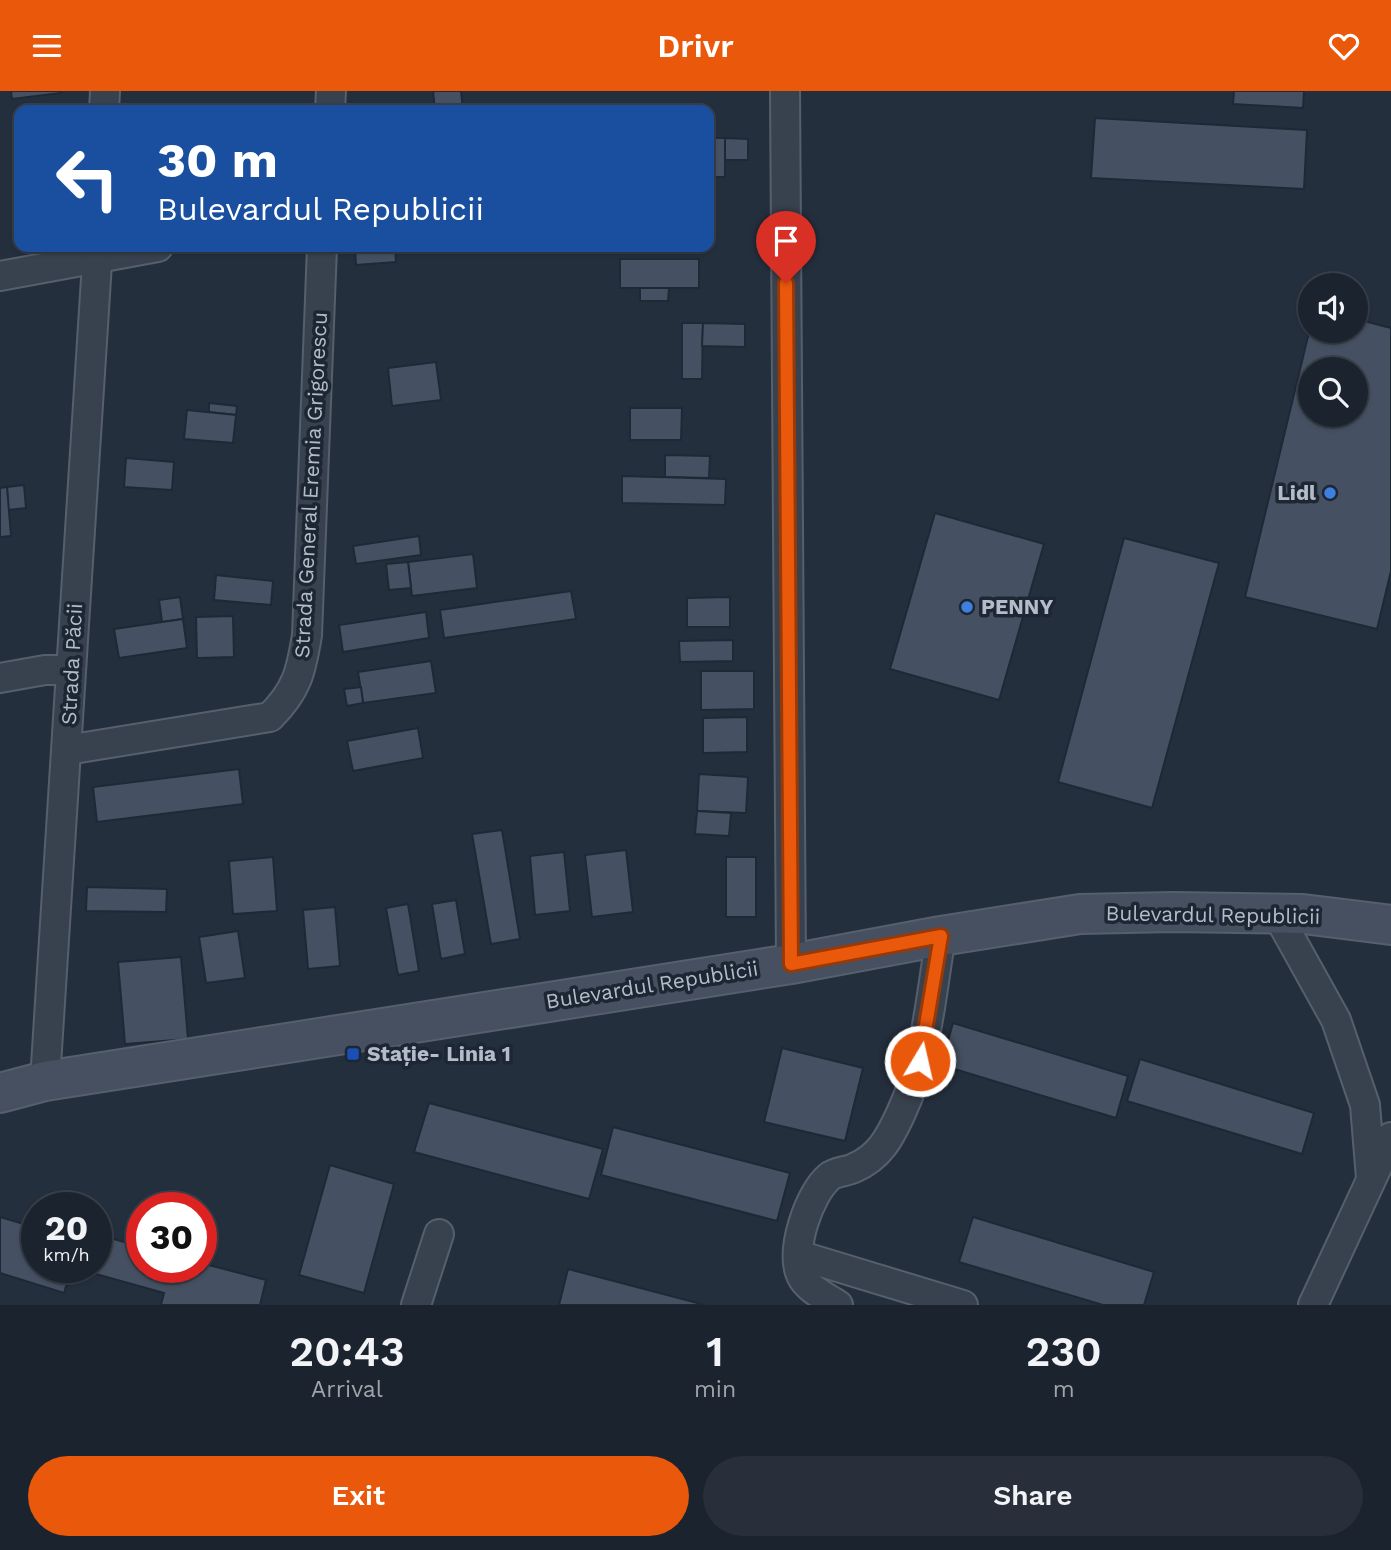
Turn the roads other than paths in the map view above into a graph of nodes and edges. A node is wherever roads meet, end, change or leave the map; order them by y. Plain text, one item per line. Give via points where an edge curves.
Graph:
1 (785, 91) edge
2 (98, 252) edge
3 (322, 252) edge
4 (0, 276) edge
5 (71, 670) junction
6 (0, 677) edge
7 (67, 750) junction
8 (1277, 914) junction
9 (1391, 925) edge
10 (941, 936) junction
11 (791, 964) junction
12 (45, 1081) junction
13 (0, 1093) edge
14 (1391, 1137) edge
15 (1371, 1178) junction
16 (439, 1234) dead end
17 (798, 1255) junction
18 (1321, 1303) edge
19 (416, 1305) edge
20 (838, 1305) edge
21 (963, 1305) edge

1 - 11 street
2 - 4 street
2 - 5 street, Strada Păcii
3 - 7 street, Strada General Eremia Grigorescu via 307,635 302,669 288,700 270,717
5 - 6 street
5 - 7 street, Strada Păcii
7 - 12 street, Strada Păcii
8 - 9 main road, Bulevardul Republicii
8 - 10 main road, Bulevardul Republicii via 1080,913
8 - 15 street via 1336,1020 1366,1105
10 - 11 main road, Bulevardul Republicii
10 - 17 street via 920,1061 902,1111 881,1151 855,1168 831,1174 818,1189 806,1212
11 - 12 main road, Bulevardul Republicii
12 - 13 main road, Bulevardul Republicii
14 - 15 street
15 - 18 street
16 - 19 street
17 - 20 street via 801,1276 813,1290
17 - 21 street

